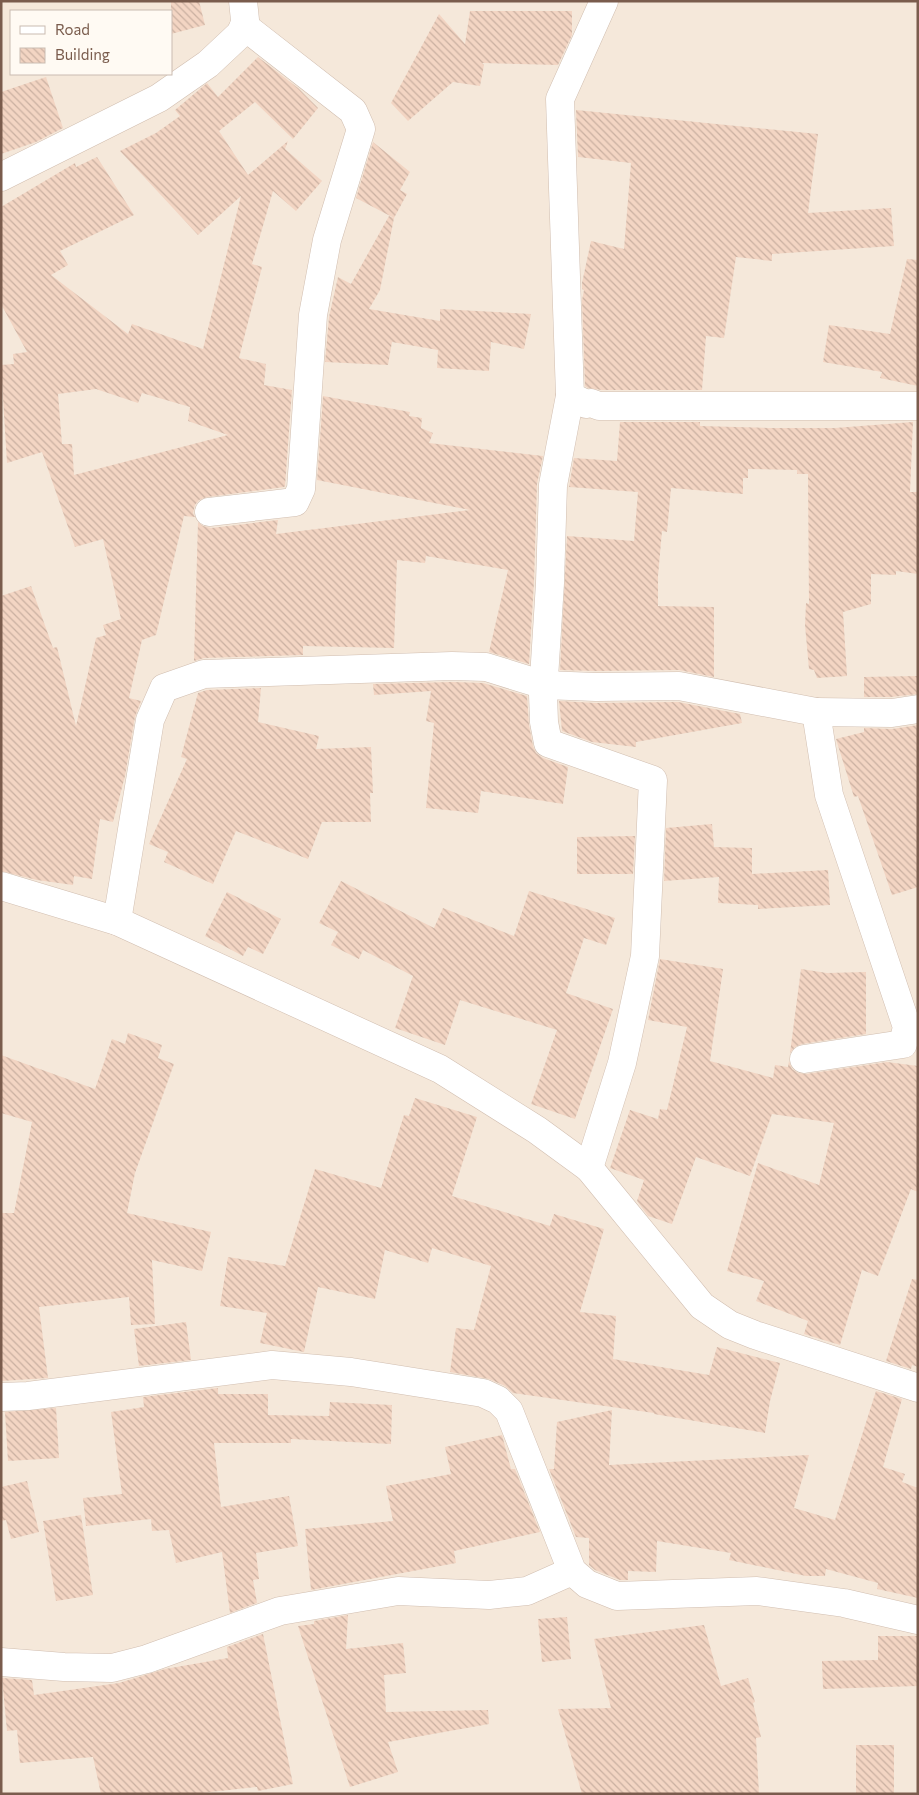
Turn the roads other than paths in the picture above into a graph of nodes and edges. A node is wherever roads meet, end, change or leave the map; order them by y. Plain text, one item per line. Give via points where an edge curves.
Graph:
1 (604, 1) edge
2 (244, 14) edge
3 (1, 176) edge
4 (570, 396) junction
5 (918, 406) edge
6 (209, 512) dead end
7 (544, 685) junction
8 (918, 709) edge
9 (816, 712) junction
10 (1, 886) edge
11 (117, 920) junction
12 (804, 1059) dead end
13 (589, 1168) junction
14 (918, 1388) edge
15 (1, 1397) edge
16 (572, 1571) junction
17 (918, 1620) edge
18 (1, 1662) edge

1 - 4 street via 560,99
2 - 3 street via 237,38 208,64 159,98
2 - 6 street via 353,111 361,128 327,240 313,315 301,489 295,502
4 - 5 street via 599,406
4 - 7 street via 552,485
7 - 9 street via 679,686
7 - 11 street via 486,667 452,666 204,674 164,688 150,720
7 - 13 street via 544,722 548,743 654,780 645,956 622,1063
8 - 9 street via 892,713
9 - 12 street via 829,795 907,1027 903,1044
10 - 11 street
11 - 13 street via 440,1069 537,1130
13 - 14 street via 702,1306 755,1336
15 - 16 street via 272,1366 351,1372 483,1393 498,1400 509,1411
16 - 17 street via 587,1584 617,1596 757,1591 844,1603
16 - 18 street via 527,1591 488,1595 398,1591 280,1611 148,1659 112,1668

